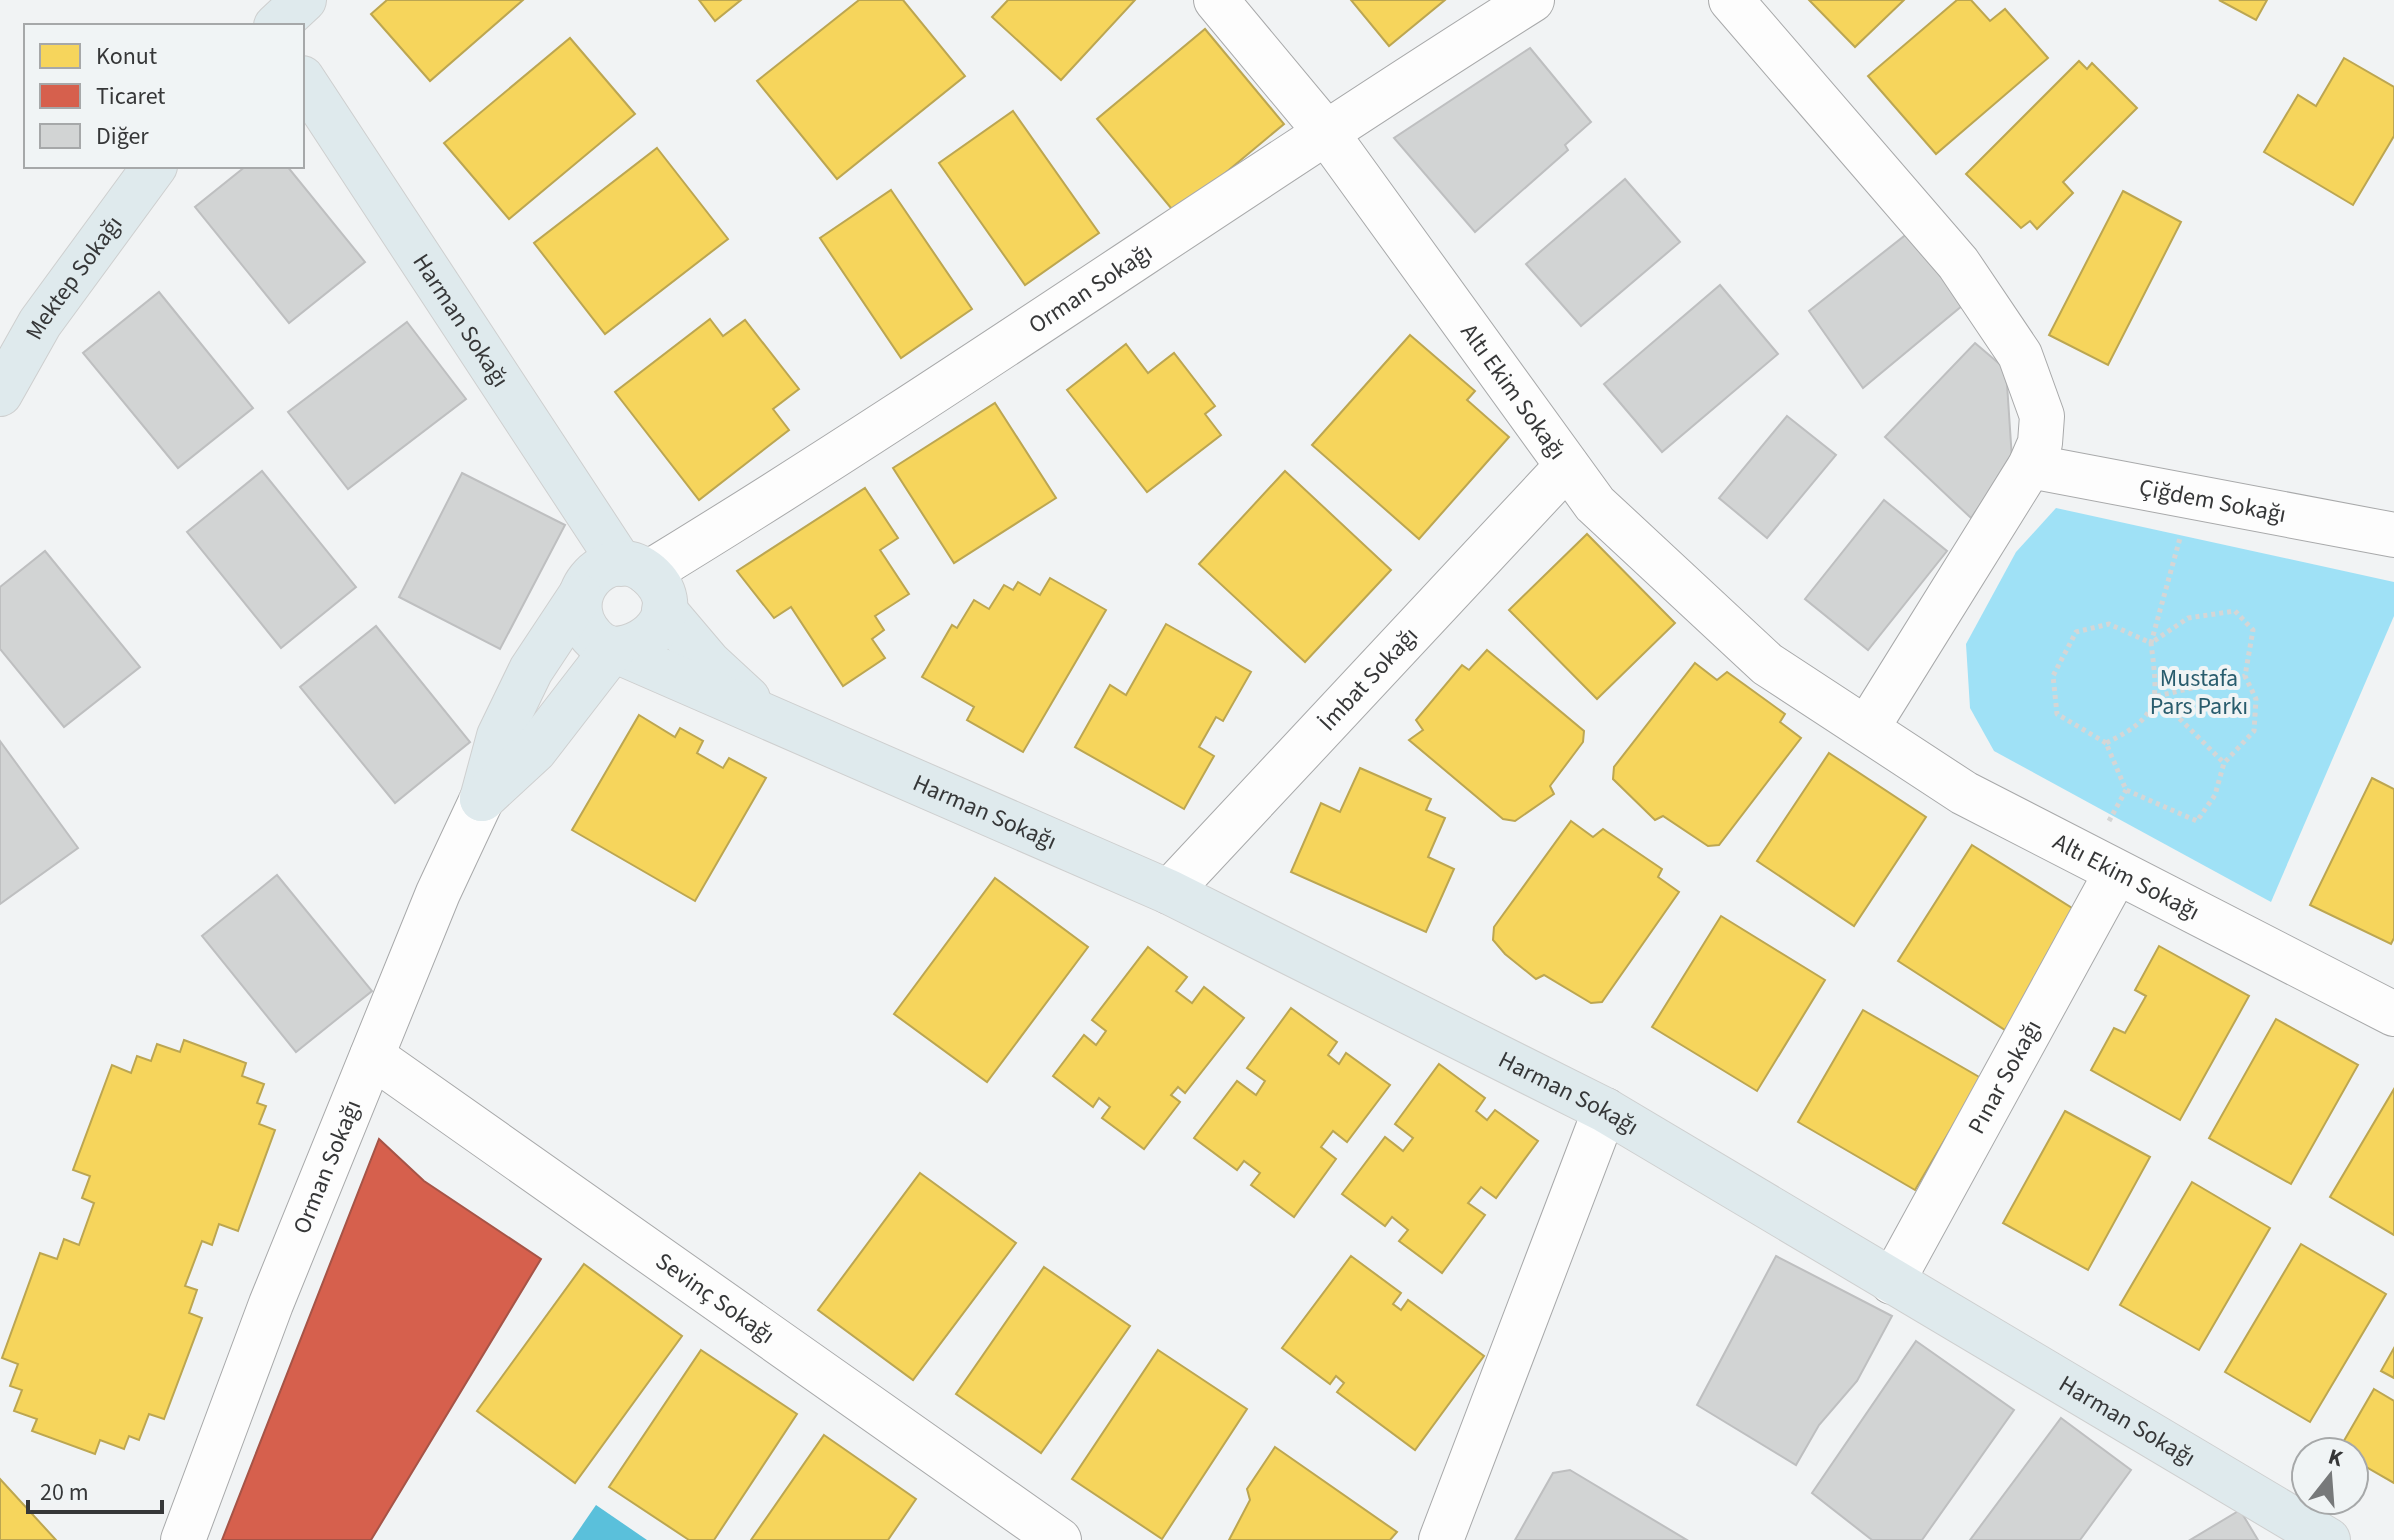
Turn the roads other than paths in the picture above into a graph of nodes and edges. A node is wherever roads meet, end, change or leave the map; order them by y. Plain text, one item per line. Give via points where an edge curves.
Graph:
1 (251, 0) edge
2 (304, 0) edge
3 (1216, 0) edge
4 (1532, 0) edge
5 (1731, 0) edge
6 (267, 24) edge
7 (278, 24) edge
8 (304, 81) edge
9 (1325, 131) junction
10 (154, 168) edge
11 (0, 394) edge
12 (1567, 466) junction
13 (2030, 466) junction
14 (2394, 535) edge
15 (644, 582) junction
16 (580, 596) junction
17 (613, 649) junction
18 (770, 720) junction
19 (1867, 728) junction
20 (482, 799) junction
21 (2116, 873) junction
22 (1169, 892) junction
23 (2394, 1014) edge
24 (372, 1056) junction
25 (1605, 1110) junction
26 (1892, 1282) junction
27 (183, 1540) edge
28 (1059, 1540) edge
29 (1441, 1540) edge
30 (2328, 1540) edge

1 - 6 main road
2 - 7 main road
3 - 9 street, Altı Ekim Sokağı
4 - 9 street, Orman Sokağı
5 - 13 street via 1958,263 2020,355 2042,416 2040,443
8 - 15 main road, Harman Sokağı
9 - 12 street, Altı Ekim Sokağı
9 - 15 street, Orman Sokağı
10 - 11 main road, Mektep Sokağı via 40,323
12 - 19 street, Altı Ekim Sokağı via 1595,504 1767,664
12 - 22 street, İmbat Sokağı
13 - 14 street, Çiğdem Sokağı
13 - 19 street
15 - 16 main road via 595,573
15 - 17 main road via 660,625 641,645
15 - 18 main road, Harman Sokağı via 709,663
16 - 17 main road via 581,624 600,644
16 - 20 main road via 531,670 499,736
17 - 18 main road, Harman Sokağı
17 - 20 main road via 535,750
18 - 22 main road, Harman Sokağı
19 - 21 street, Altı Ekim Sokağı via 1964,793
20 - 24 street, Orman Sokağı
21 - 23 street, Altı Ekim Sokağı
21 - 26 street, Pınar Sokağı
22 - 25 main road, Harman Sokağı
24 - 27 street, Orman Sokağı
24 - 28 street, Sevinç Sokağı
25 - 26 main road, Harman Sokağı
25 - 29 street
26 - 30 main road, Harman Sokağı

